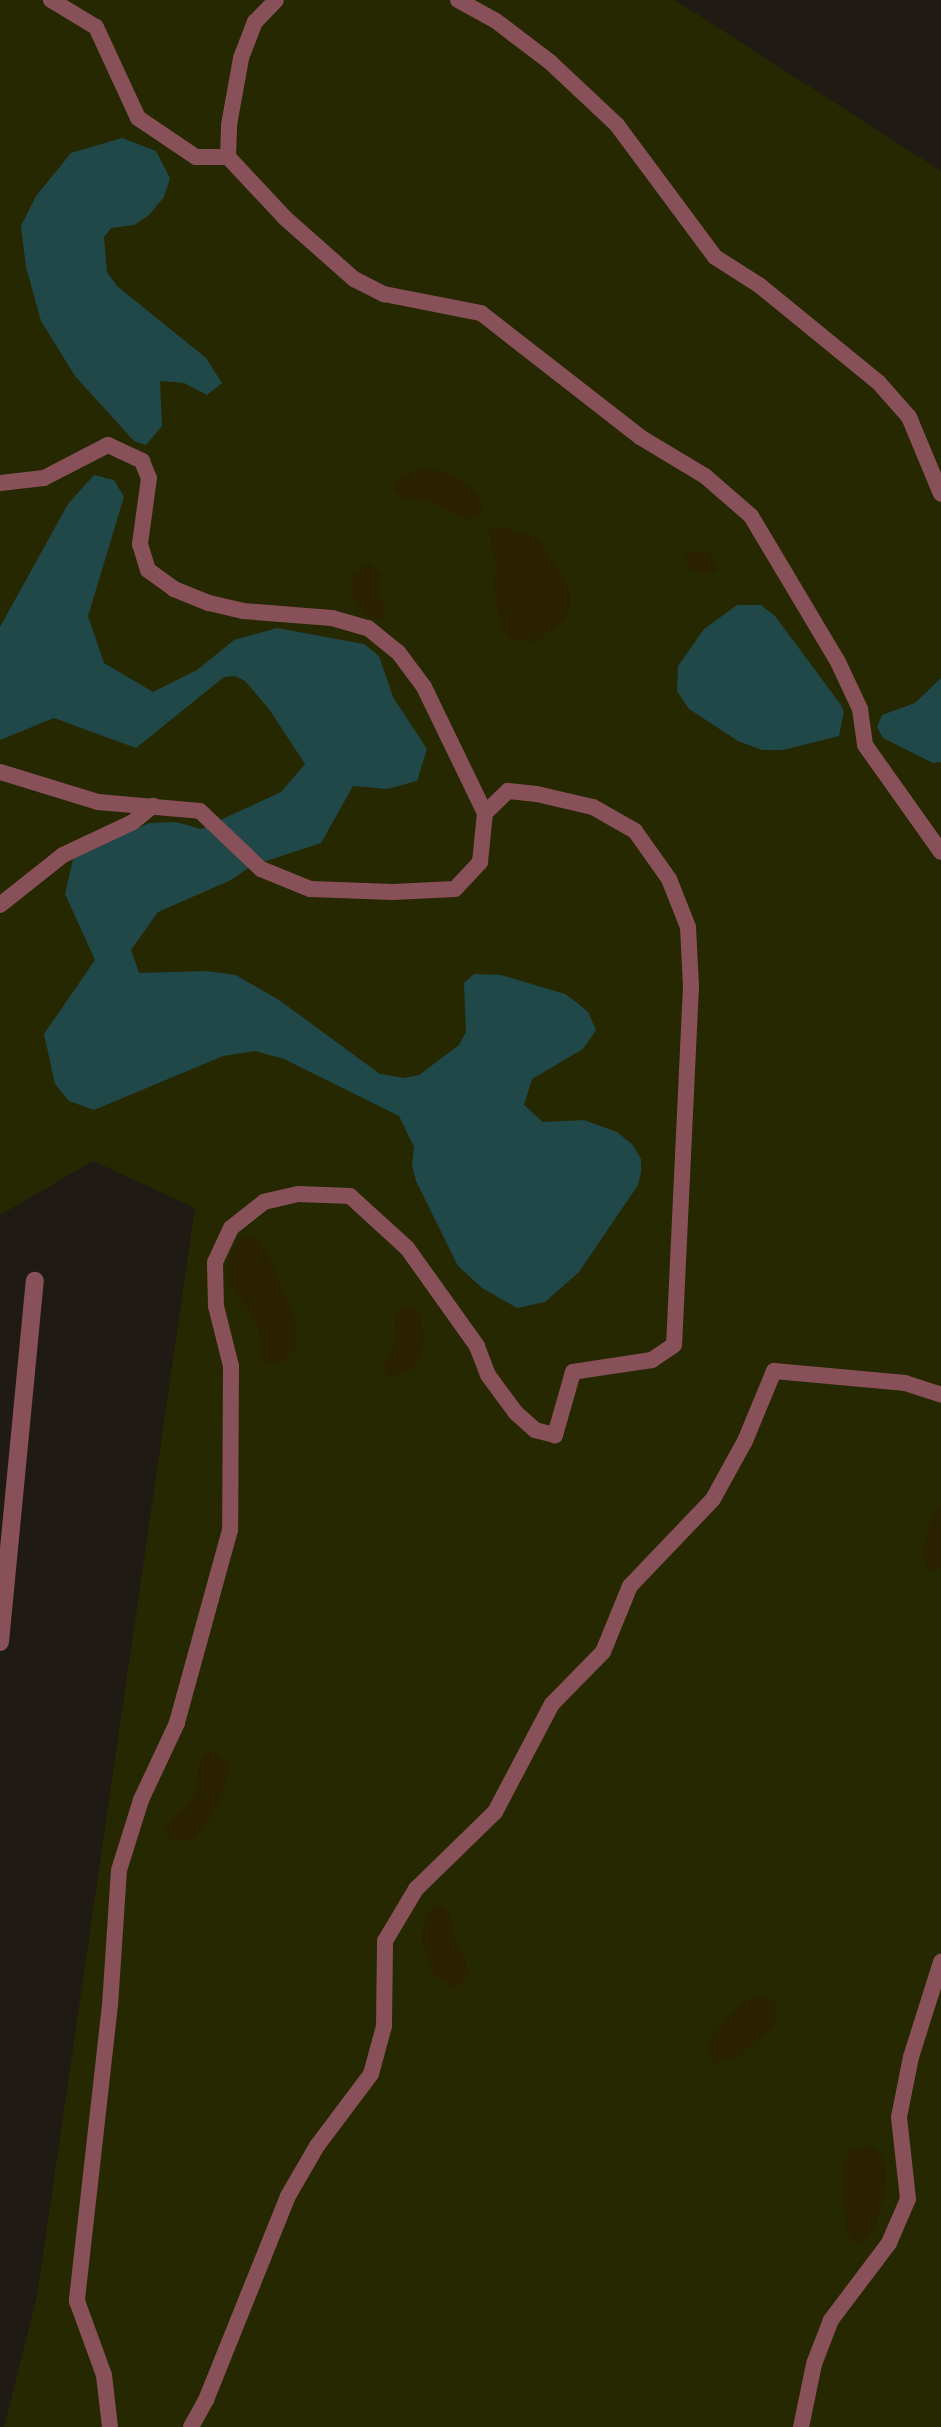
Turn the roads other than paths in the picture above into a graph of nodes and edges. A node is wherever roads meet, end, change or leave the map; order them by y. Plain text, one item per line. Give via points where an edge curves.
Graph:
1 (51, 0) edge
2 (275, 0) edge
3 (458, 0) edge
4 (228, 157) junction
5 (0, 483) edge
6 (941, 494) edge
7 (0, 772) edge
8 (153, 806) junction
9 (485, 813) junction
10 (941, 852) edge
11 (0, 905) edge
12 (35, 1281) dead end
13 (941, 1395) edge
14 (3, 1605) edge
15 (0, 1642) edge
16 (941, 1962) edge
17 (110, 2427) edge
18 (191, 2427) edge
19 (801, 2427) edge

1 - 4 lane via 96,27 138,118 196,157
2 - 4 lane via 255,22 242,58
3 - 6 lane via 496,21 550,62 617,125 715,257 759,285 879,383 909,417
4 - 10 lane via 285,218 354,279 384,294 481,313 640,437 705,476 751,516 838,662 860,709 866,745
5 - 9 lane via 44,478 108,445 142,461 149,478 140,544 148,570 174,589 209,603 243,611 332,618 368,628 398,652 424,687
7 - 8 lane via 99,802
8 - 9 lane via 200,811 261,869 310,889 455,889 480,862
8 - 11 lane via 133,822 63,855
9 - 17 lane via 508,791 593,807 635,831 669,879 688,927 691,986 674,1345 652,1360 573,1372 555,1435 535,1430 488,1376 477,1346 407,1248 350,1196 298,1194 276,1199 231,1228 215,1263 216,1306 231,1366 230,1530 177,1723 141,1800 119,1870 110,2005 77,2301 104,2375
12 - 14 street
13 - 18 lane via 905,1383 774,1371 745,1441 713,1499 630,1586 603,1652 552,1704 495,1812 416,1889 385,1941 384,2026 371,2074 317,2146 288,2196
14 - 15 street
16 - 19 lane via 911,2057 900,2117 908,2199 888,2244 831,2320 814,2364

